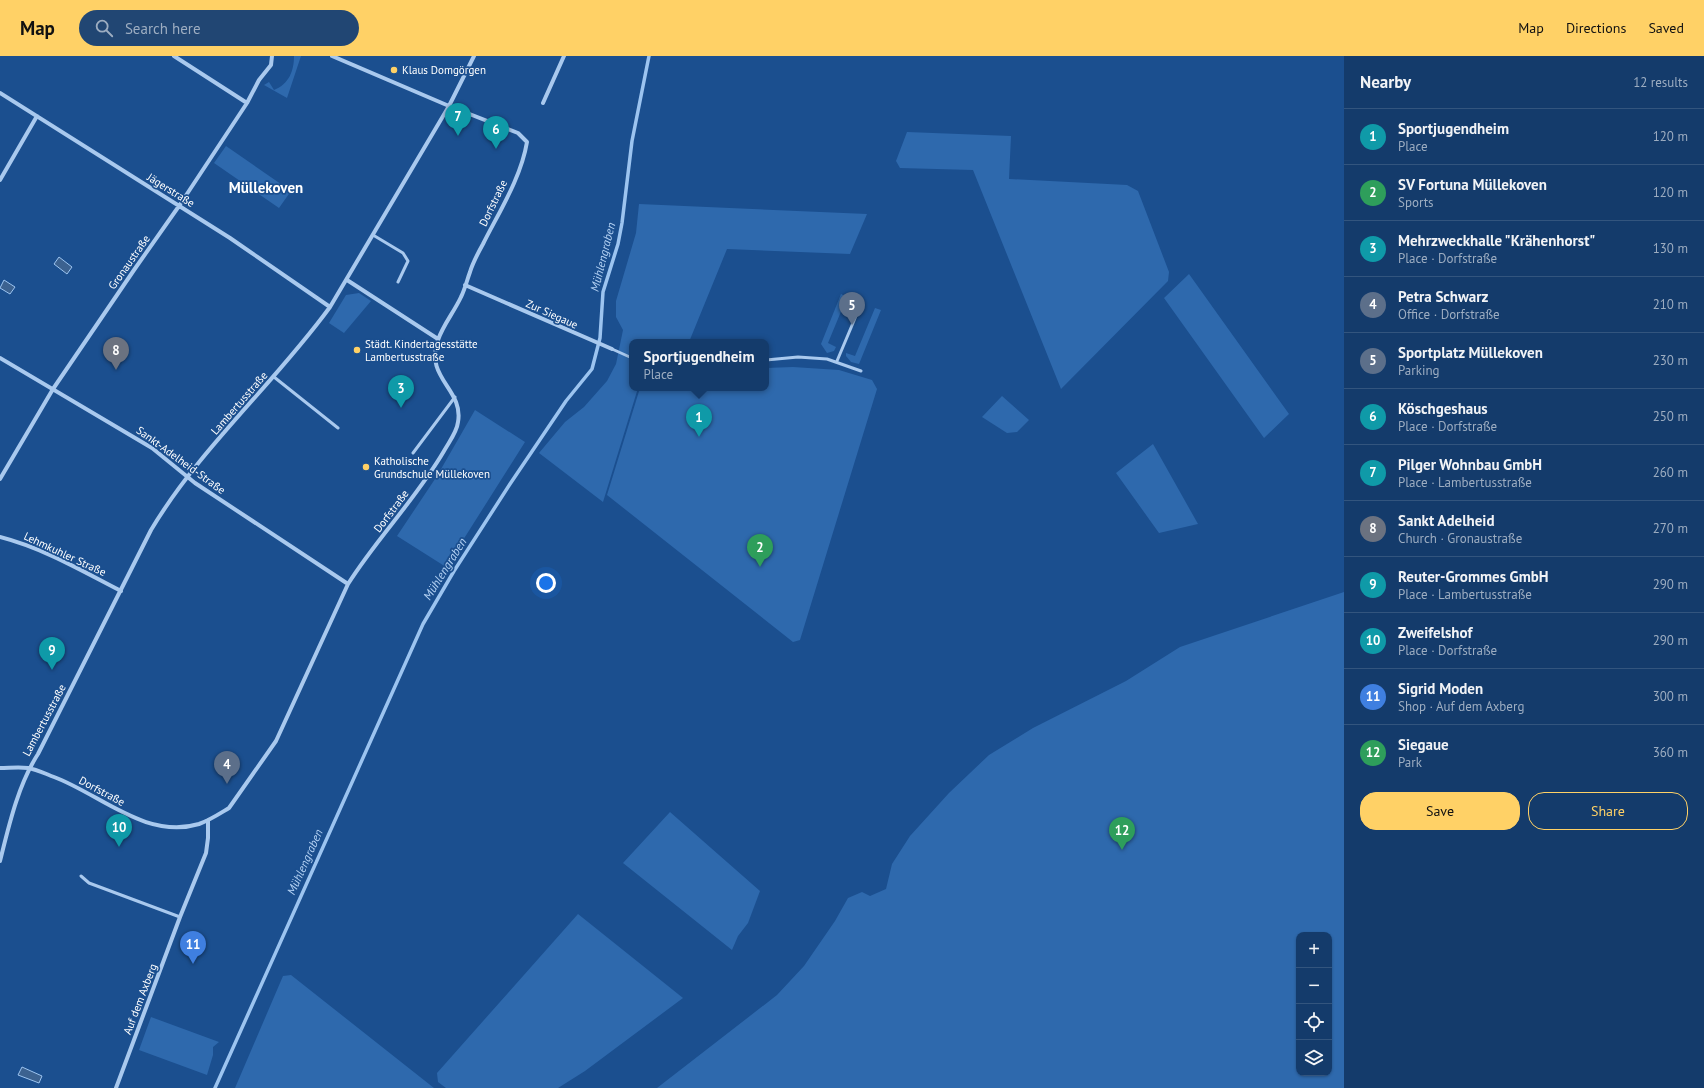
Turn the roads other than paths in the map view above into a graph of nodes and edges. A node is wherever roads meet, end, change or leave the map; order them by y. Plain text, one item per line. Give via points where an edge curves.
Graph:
1 (174, 56) edge
2 (272, 56) edge
3 (332, 56) edge
4 (474, 56) edge
5 (564, 56) edge
6 (0, 92) edge
7 (247, 103) junction
8 (543, 103) dead end
9 (449, 106) junction
10 (37, 116) junction
11 (0, 180) edge
12 (179, 206) junction
13 (373, 235) junction
14 (347, 280) junction
15 (398, 282) dead end
16 (466, 285) junction
17 (861, 304) dead end
18 (330, 307) junction
19 (438, 339) junction
20 (612, 349) joint
21 (629, 357) edge
22 (0, 358) edge
23 (769, 360) edge
24 (837, 361) junction
25 (860, 371) dead end
26 (274, 377) junction
27 (53, 389) junction
28 (455, 397) junction
29 (338, 428) dead end
30 (413, 453) dead end
31 (188, 477) junction
32 (0, 479) edge
33 (0, 537) edge
34 (348, 584) junction
35 (121, 591) junction
36 (0, 768) edge
37 (28, 768) junction
38 (208, 820) junction
39 (0, 860) edge
40 (81, 876) dead end
41 (180, 917) junction
42 (116, 1088) edge

1 - 7 street
2 - 7 street, Gronaustraße via 271,65 259,80
3 - 9 street, Dorfstraße
4 - 9 street, Lambertusstraße
5 - 8 street
6 - 10 street, Jägerstraße
7 - 12 street, Gronaustraße
9 - 13 street, Lambertusstraße
9 - 16 street, Dorfstraße via 518,133 527,142 525,156 470,270
10 - 11 street
10 - 12 street, Jägerstraße
12 - 18 street, Jägerstraße
12 - 27 street, Gronaustraße
13 - 14 street, Lambertusstraße
13 - 15 lane via 406,257 408,261
14 - 18 street, Lambertusstraße
14 - 19 street
16 - 19 street, Dorfstraße
16 - 20 street, Zur Siegaue
17 - 24 lane
18 - 26 street, Lambertusstraße
19 - 28 street, Dorfstraße via 434,355 437,371
20 - 21 lane, Zur Siegaue
22 - 27 street, Sankt-Adelheid-Straße
23 - 24 lane via 811,357
24 - 25 lane
26 - 29 lane
26 - 31 street, Lambertusstraße via 231,423
27 - 31 street, Sankt-Adelheid-Straße via 152,448
27 - 32 street, Gronaustraße
28 - 30 lane
28 - 34 street, Dorfstraße via 458,422 450,440 431,473
31 - 34 street, Sankt-Adelheid-Straße
31 - 35 street, Lambertusstraße via 168,502 151,530
33 - 35 street, Lehmkuhler Straße via 51,555
34 - 38 street, Dorfstraße via 276,740 229,808
35 - 37 street, Lambertusstraße via 38,754
36 - 37 street, Dorfstraße
37 - 38 street, Dorfstraße via 68,783 146,823 176,826 198,824
37 - 39 street, Lambertusstraße
38 - 41 street, Auf dem Axberg via 206,853
40 - 41 lane via 90,883
41 - 42 street, Auf dem Axberg

